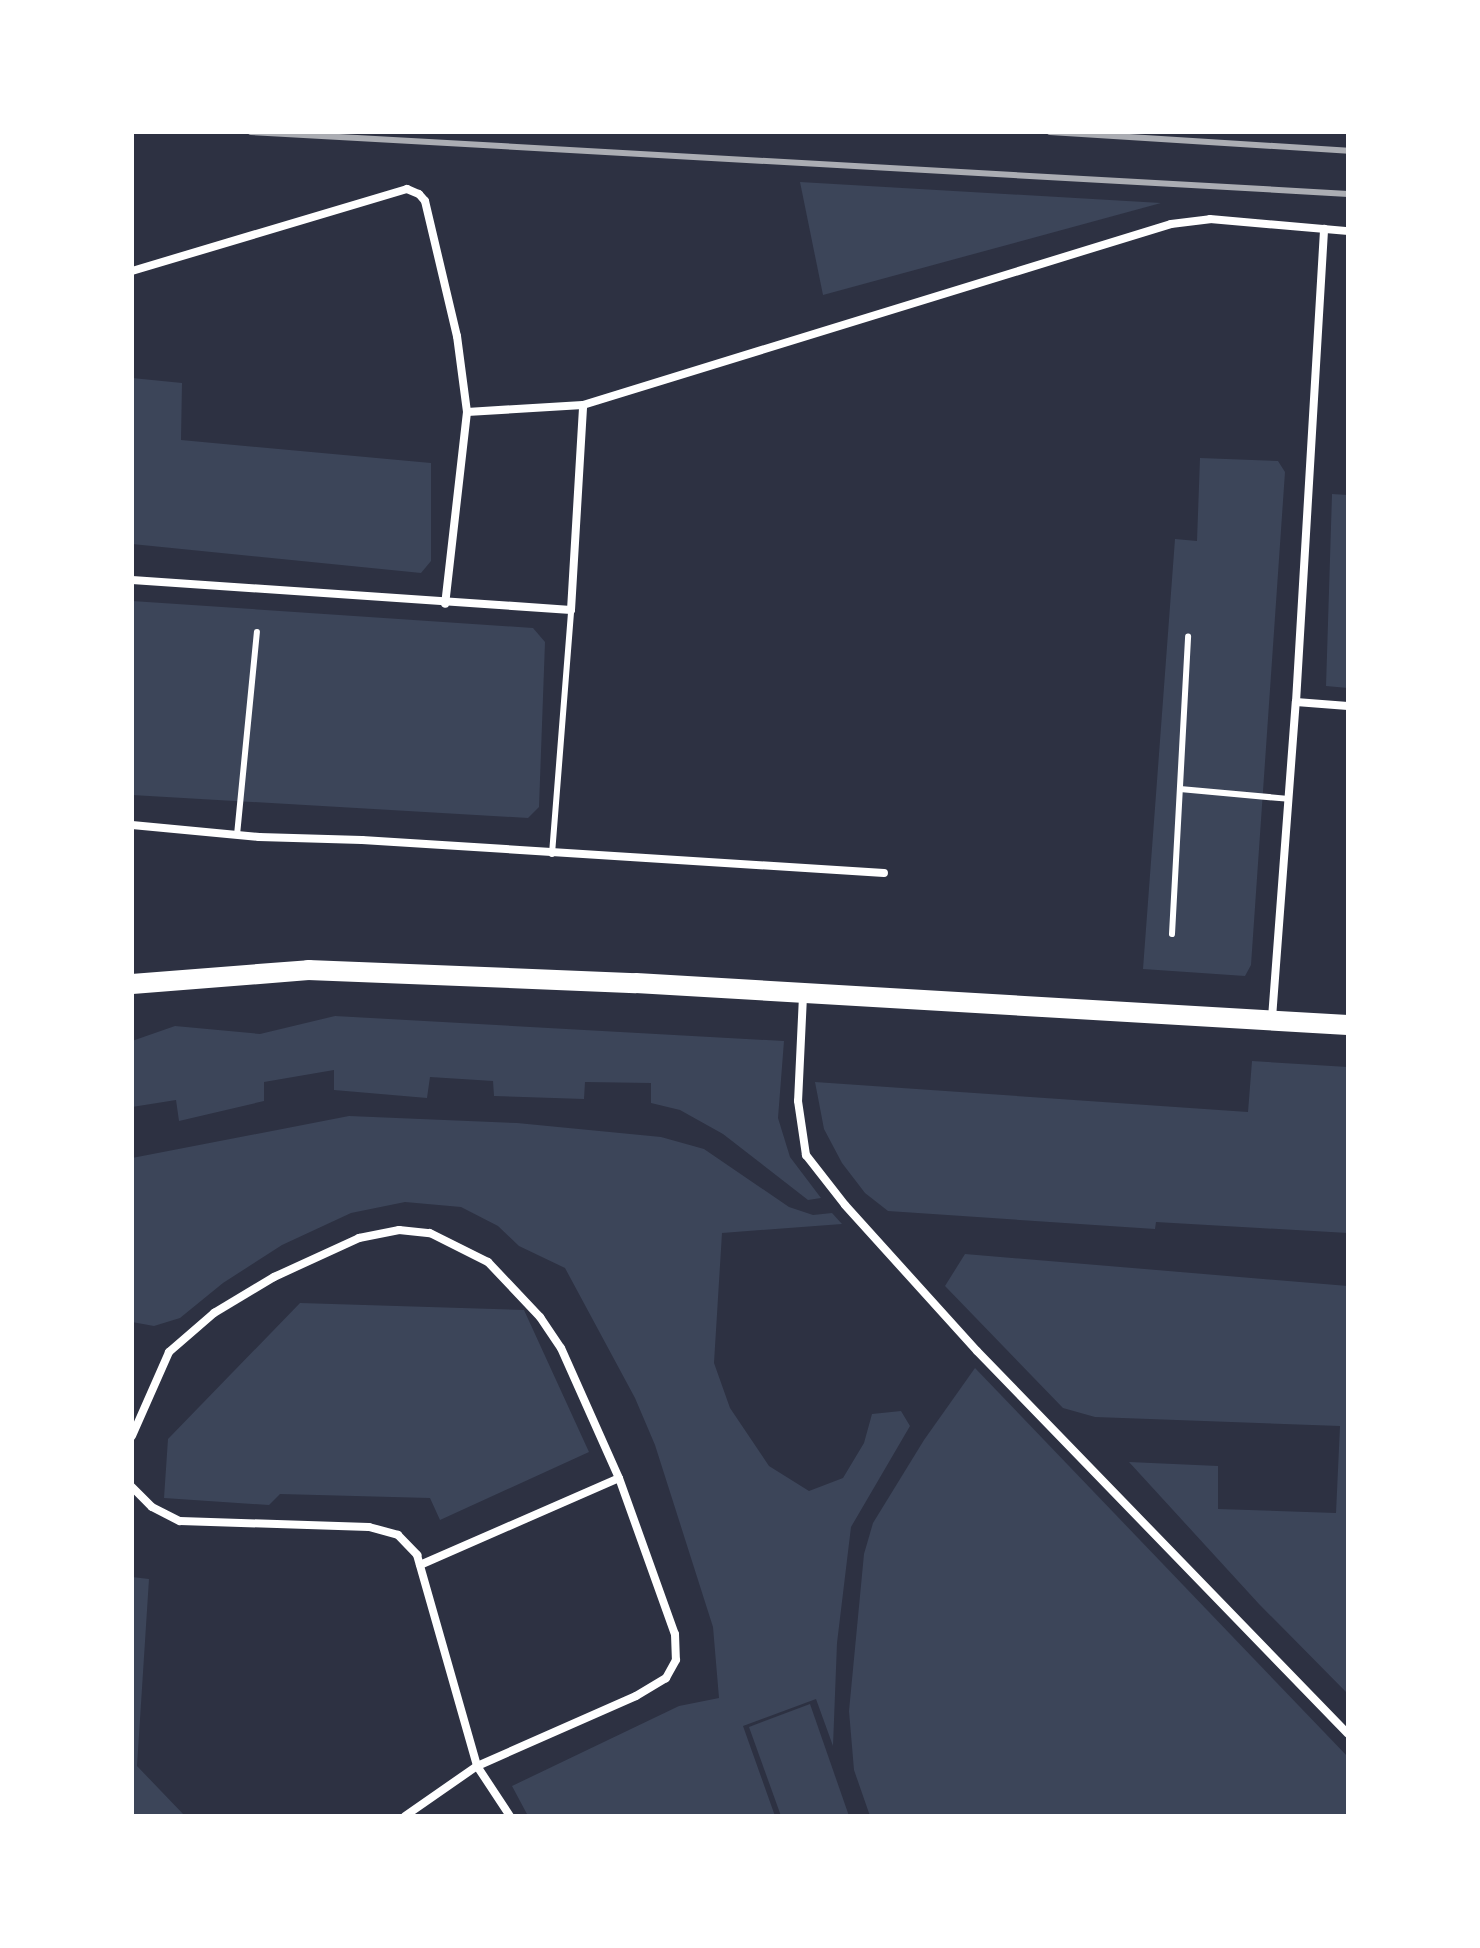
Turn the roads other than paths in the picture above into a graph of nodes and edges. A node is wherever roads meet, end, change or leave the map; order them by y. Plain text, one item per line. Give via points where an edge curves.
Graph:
1 (1324, 229) junction
2 (1348, 231) edge
3 (132, 271) edge
4 (583, 405) junction
5 (467, 412) junction
6 (132, 580) edge
7 (445, 604) junction
8 (571, 610) junction
9 (257, 632) dead end
10 (1188, 636) dead end
11 (1296, 702) junction
12 (1348, 706) edge
13 (1180, 789) junction
14 (1289, 799) junction
15 (132, 825) edge
16 (237, 835) junction
17 (552, 854) junction
18 (884, 873) dead end
19 (1172, 934) dead end
20 (132, 984) edge
21 (803, 996) junction
22 (1272, 1020) junction
23 (1348, 1025) edge
24 (132, 1436) edge
25 (619, 1478) junction
26 (132, 1487) edge
27 (420, 1565) junction
28 (1348, 1734) edge
29 (477, 1766) junction
30 (405, 1816) edge
31 (510, 1816) edge

1 - 2 street
1 - 4 street via 1210,219 1171,224
1 - 11 street
3 - 5 street via 414,190 425,201 457,336
4 - 5 street
4 - 8 street
5 - 7 street
6 - 7 street
7 - 8 street
8 - 17 lane
9 - 16 lane
10 - 13 lane
11 - 12 street
11 - 14 street
13 - 14 lane
13 - 19 lane
14 - 22 street
15 - 16 street
16 - 17 street
17 - 18 street
20 - 21 main road via 308,970 636,983
21 - 22 main road
21 - 28 street via 798,1101 806,1155 977,1351
22 - 23 main road
24 - 25 street via 169,1352 214,1313 274,1277 359,1238 399,1230 430,1233 488,1262 540,1317 561,1348
25 - 27 street
25 - 29 street via 675,1634 676,1660 666,1678 636,1696
26 - 27 street via 152,1507 180,1521 369,1527 398,1535
27 - 29 street
29 - 30 street
29 - 31 street

